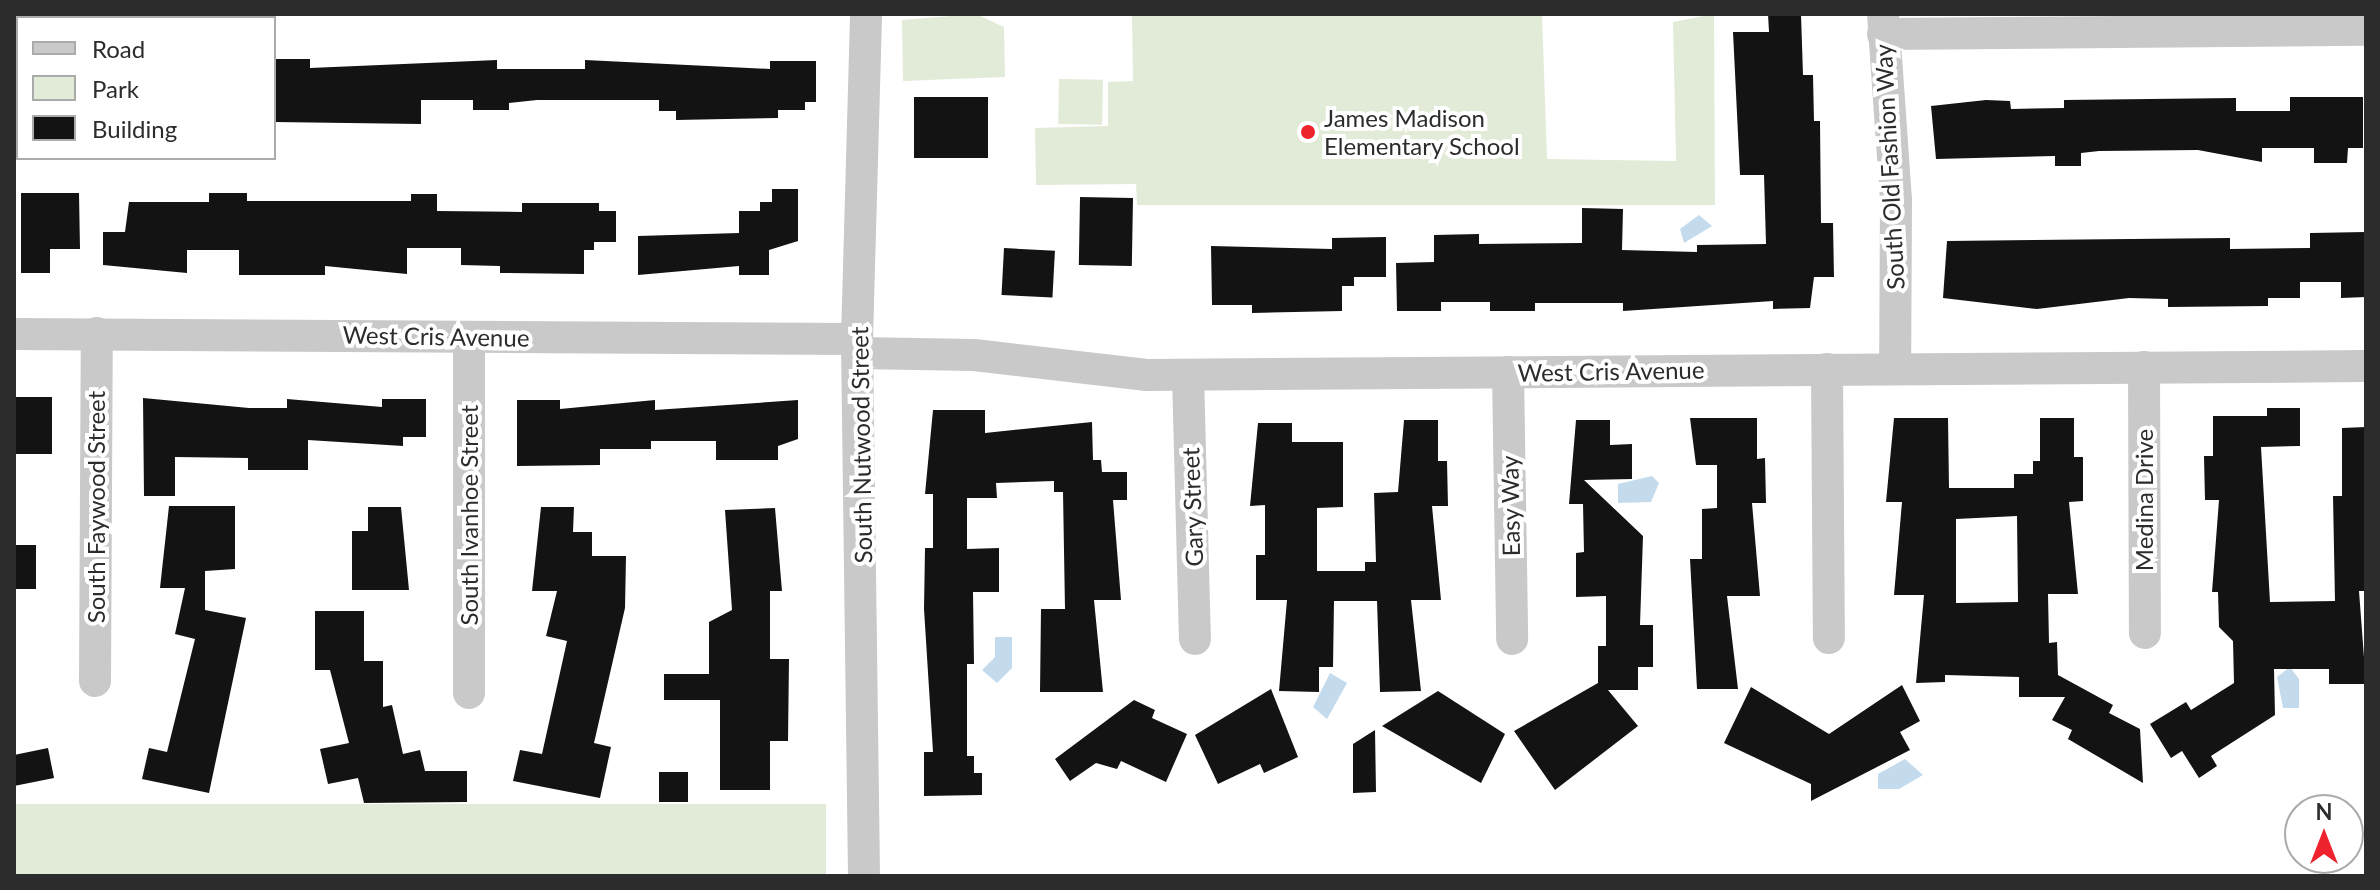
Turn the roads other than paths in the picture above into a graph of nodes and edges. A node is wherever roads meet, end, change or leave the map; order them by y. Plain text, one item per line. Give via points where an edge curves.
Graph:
1 (866, 14) edge
2 (1883, 24) edge
3 (2366, 30) edge
4 (97, 333) junction
5 (14, 334) edge
6 (469, 337) junction
7 (857, 346) junction
8 (2366, 366) edge
9 (2144, 367) junction
10 (1895, 368) junction
11 (1827, 369) junction
12 (1508, 372) junction
13 (1188, 375) junction
14 (2145, 633) dead end
15 (1829, 638) dead end
16 (1195, 639) dead end
17 (1512, 639) dead end
18 (95, 681) dead end
19 (469, 693) dead end
20 (864, 876) edge

1 - 7 street, South Nutwood Street
2 - 3 street
2 - 10 street, South Old Fashion Way via 1896,201
4 - 5 street, West Cris Avenue
4 - 6 street, West Cris Avenue
4 - 18 street, South Faywood Street
6 - 7 street, West Cris Avenue
6 - 19 street, South Ivanhoe Street
7 - 13 street, West Cris Avenue
7 - 20 street, South Nutwood Street
8 - 9 street, West Cris Avenue
9 - 10 street, West Cris Avenue
9 - 14 street, Medina Drive
10 - 11 street, West Cris Avenue
11 - 12 street, West Cris Avenue
11 - 15 street
12 - 13 street, West Cris Avenue
12 - 17 street, Easy Way
13 - 16 street, Gary Street

